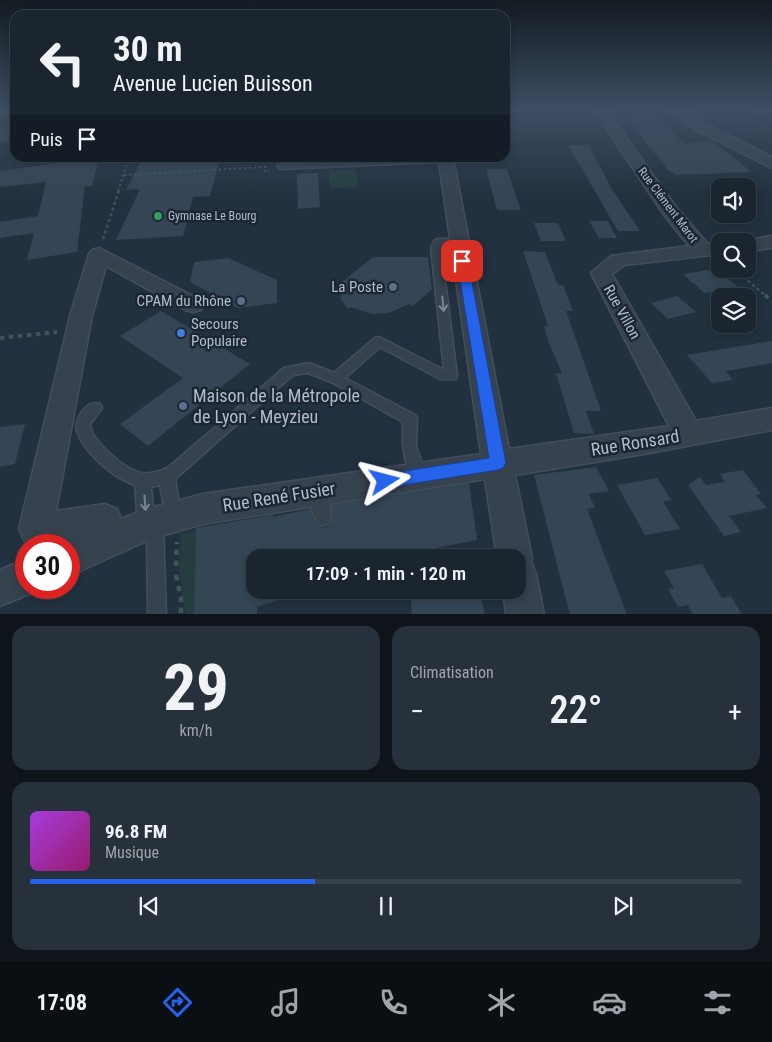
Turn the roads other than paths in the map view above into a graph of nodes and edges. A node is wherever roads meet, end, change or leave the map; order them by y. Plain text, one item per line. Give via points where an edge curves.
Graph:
1 (620, 139) edge
2 (724, 139) edge
3 (361, 162) edge
4 (447, 162) edge
5 (772, 162) edge
6 (284, 166) dead end
7 (460, 242) junction
8 (772, 242) edge
9 (756, 244) edge
10 (711, 248) edge
11 (711, 249) edge
12 (193, 305) dead end
13 (336, 379) junction
14 (95, 408) dead end
15 (772, 419) edge
16 (688, 434) junction
17 (498, 463) junction
18 (418, 476) junction
19 (166, 478) junction
20 (143, 481) junction
21 (163, 524) junction
22 (108, 542) junction
23 (513, 549) edge
24 (80, 554) edge
25 (15, 582) edge
26 (0, 588) edge
27 (522, 599) edge
28 (157, 614) edge
29 (525, 614) edge

1 - 10 street, Rue Clément Marot via 670,211
2 - 5 street
3 - 6 street
4 - 7 street
7 -> 13 lane via 438,242 436,248 450,376 379,341
7 - 17 street
8 - 9 street
11 - 16 street, Rue Villon via 618,260 601,274
12 - 22 street via 99,254 78,330 36,529 106,520
13 - 18 lane via 410,419 409,446
13 - 19 lane via 308,368 289,371
14 - 20 lane via 83,422 86,437 115,469
15 - 16 street, Rue Ronsard
16 - 17 street, Rue Ronsard
17 - 18 street, Rue René Fusier
17 - 23 street
18 - 21 street, Rue René Fusier via 320,504 203,509
19 - 20 lane
19 - 21 lane
20 -> 21 lane
21 - 22 street, Rue René Fusier
21 - 28 lane
22 - 24 street, Rue René Fusier
25 - 26 street
27 - 29 street

